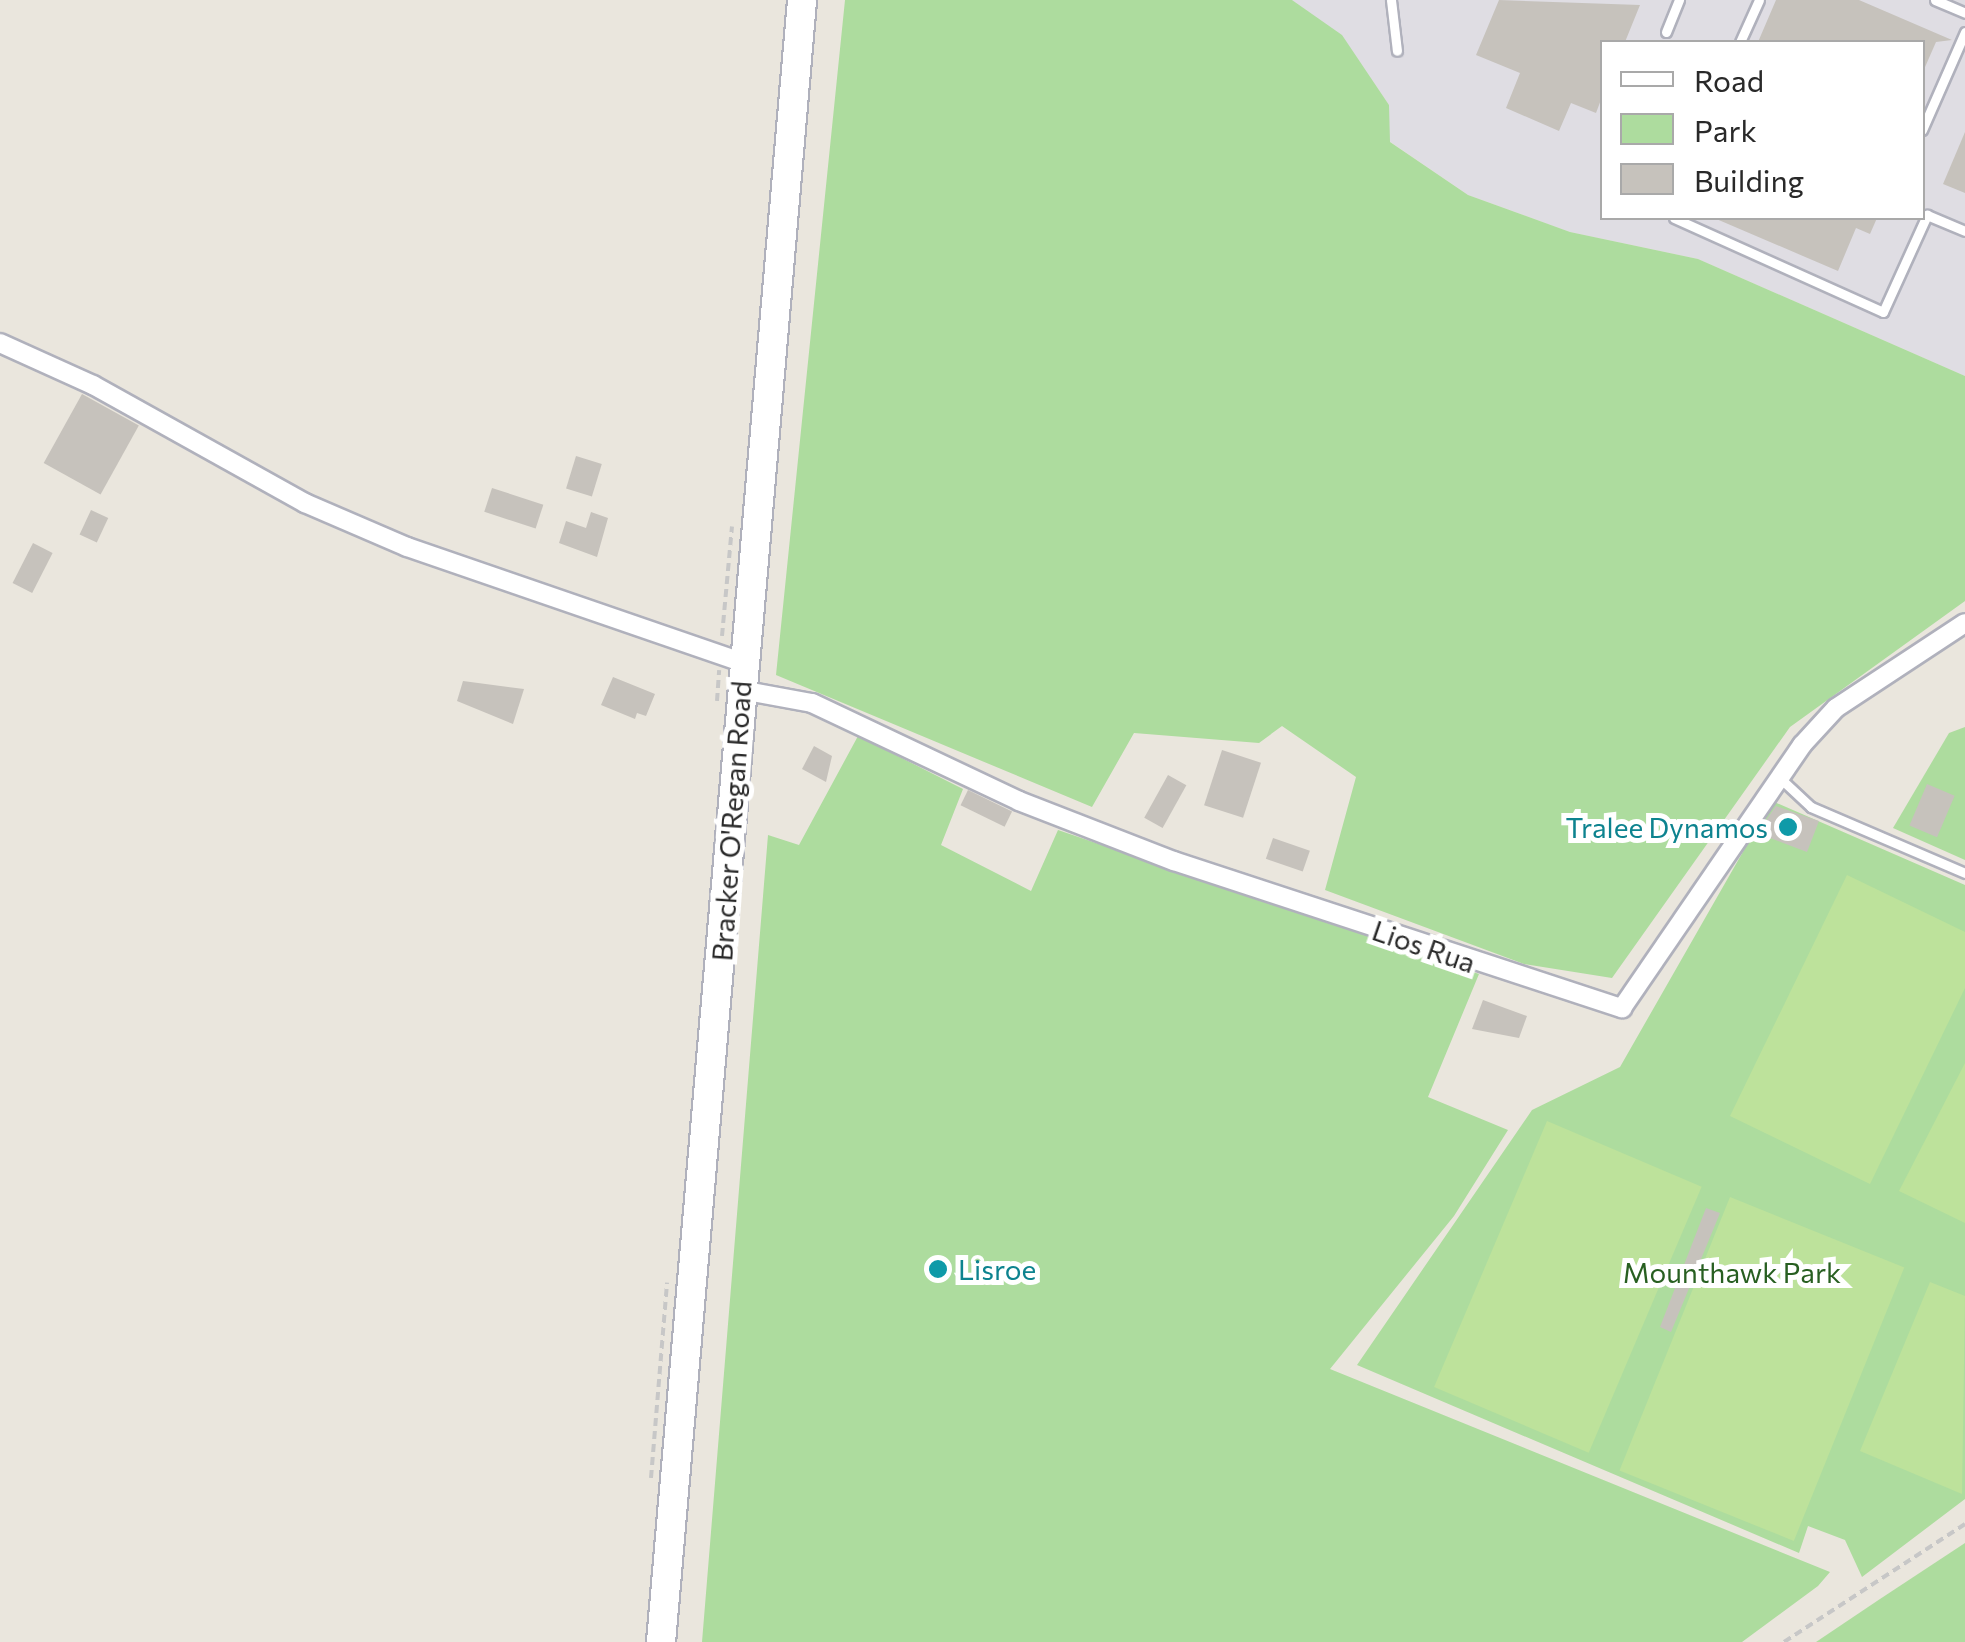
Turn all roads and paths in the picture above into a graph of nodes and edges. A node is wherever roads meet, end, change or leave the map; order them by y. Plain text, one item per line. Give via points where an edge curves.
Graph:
1 (802, 0) edge
2 (1392, 0) edge
3 (1679, 0) edge
4 (1759, 0) edge
5 (1935, 0) edge
6 (1965, 13) edge
7 (1666, 32) dead end
8 (1965, 32) edge
9 (1741, 40) edge
10 (1397, 51) dead end
11 (1925, 123) edge
12 (1678, 220) edge
13 (1965, 232) edge
14 (0, 344) edge
15 (1965, 623) edge
16 (742, 676) junction
17 (1781, 780) junction
18 (1965, 873) edge
19 (1965, 1524) edge
20 (660, 1642) edge
21 (1784, 1642) edge

1 - 16 main road, Bracker O'Regan Road
2 - 10 lane
3 - 7 lane
4 - 9 lane
5 - 6 lane
8 - 11 lane
12 - 13 lane via 1883,312 1928,215
14 - 16 street via 93,385 305,504
15 - 17 street, Lios Rua via 1836,708
16 - 17 street, Lios Rua via 1019,802 1174,861 1622,1008
16 - 20 main road, Bracker O'Regan Road
17 - 18 lane via 1811,807
19 - 21 path

